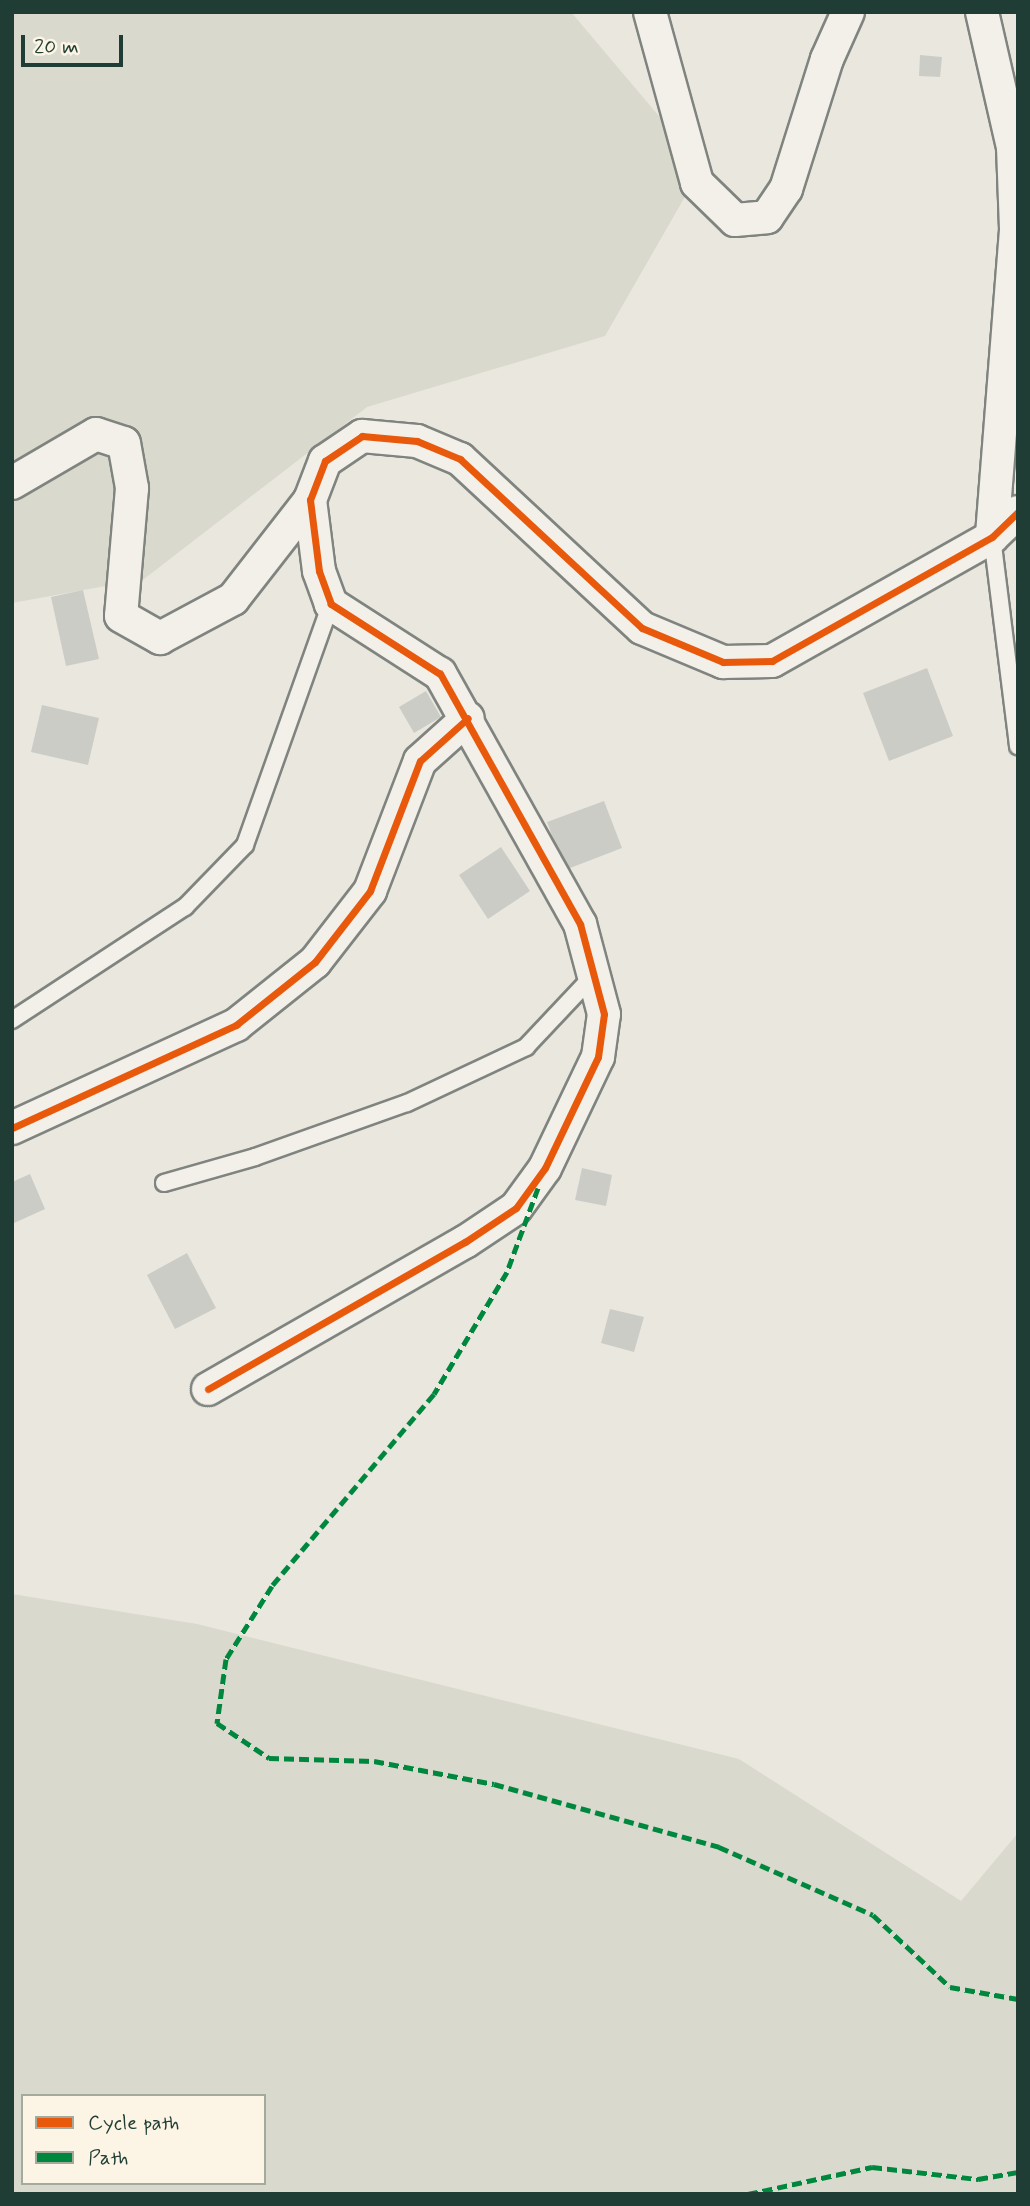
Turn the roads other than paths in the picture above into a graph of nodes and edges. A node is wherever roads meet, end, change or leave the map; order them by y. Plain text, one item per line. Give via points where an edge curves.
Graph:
1 (650, 12) edge
2 (848, 12) edge
3 (982, 12) edge
4 (12, 483) edge
5 (310, 500) junction
6 (1018, 512) edge
7 (992, 537) junction
8 (331, 604) junction
9 (468, 718) junction
10 (1018, 746) edge
11 (593, 976) junction
12 (12, 1020) edge
13 (12, 1128) edge
14 (164, 1183) dead end
15 (208, 1389) dead end

1 - 2 street via 696,183 736,220 767,217 786,189 827,60
3 - 7 street via 1013,147 1016,230
4 - 5 street via 96,434 124,443 132,488 121,617 160,638 233,599
5 - 7 street via 325,461 362,436 417,441 460,458 642,628 723,662 772,661
5 - 8 street via 319,571
6 - 7 street
7 - 10 lane
8 - 9 street via 440,674
8 - 12 lane via 245,845 185,907
9 - 11 street via 580,924
9 - 13 street via 421,761 370,891 315,962 236,1025
11 - 14 lane via 526,1047 407,1103 255,1157
11 - 15 street via 604,1014 598,1057 545,1168 516,1208

